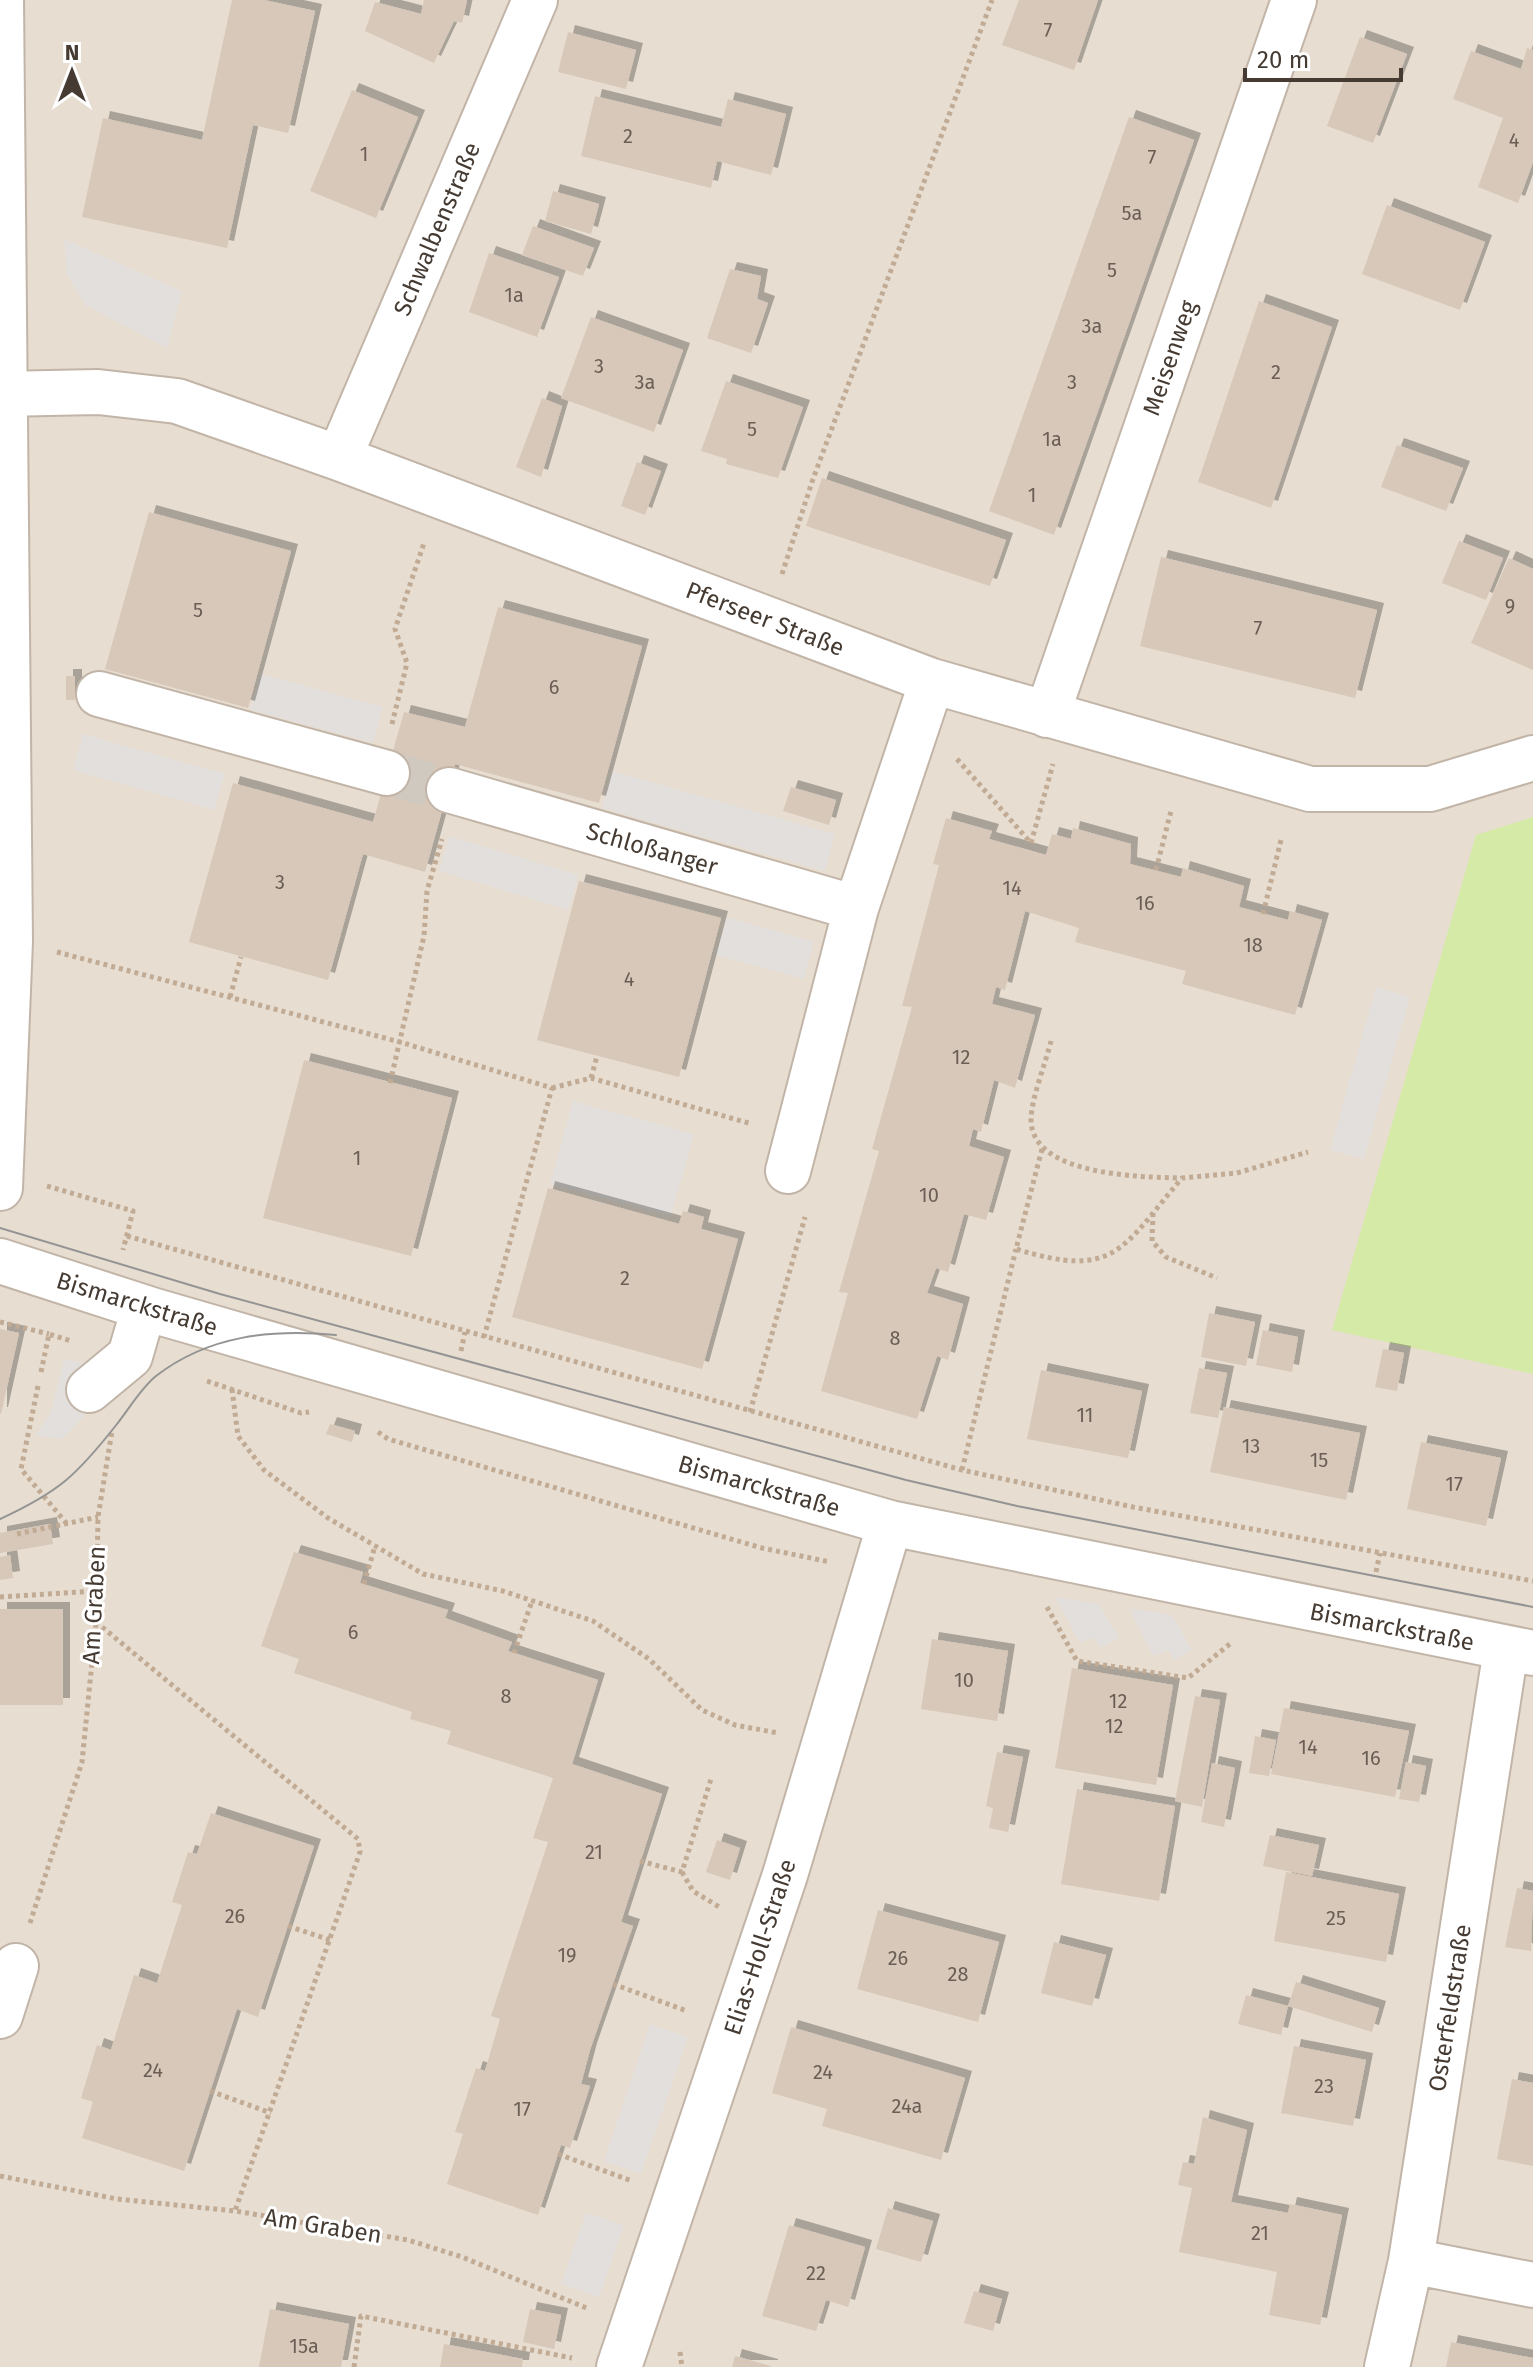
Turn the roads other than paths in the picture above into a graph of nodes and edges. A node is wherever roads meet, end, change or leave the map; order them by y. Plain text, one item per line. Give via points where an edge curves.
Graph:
1 (1, 0) edge
2 (535, 0) edge
3 (1294, 0) edge
4 (3, 394) edge
5 (339, 458) junction
6 (932, 681) junction
7 (99, 694) dead end
8 (1056, 718) junction
9 (388, 754) tunnel mouth
10 (1533, 758) edge
11 (449, 790) tunnel mouth
12 (856, 908) junction
13 (793, 1153) road end
14 (0, 1188) edge
15 (0, 1261) edge
16 (144, 1308) junction
17 (89, 1390) dead end
18 (890, 1523) junction
19 (1520, 1651) edge
20 (16, 1966) road end
21 (1, 2012) edge
22 (1411, 2261) junction
23 (1533, 2285) edge
24 (603, 2364) edge
25 (1387, 2367) edge

1 - 4 street
2 - 5 street, Schwalbenstraße
3 - 8 street, Meisenweg
4 - 5 street, Pferseer Straße via 98,392 177,401
4 - 14 street via 10,941
5 - 6 street, Pferseer Straße
6 - 8 street, Pferseer Straße
6 - 12 street
7 - 9 street
8 - 10 street, Pferseer Straße via 1310,789 1430,789
11 - 12 street, Schloßanger
12 - 13 street
15 - 16 street, Bismarckstraße
16 - 17 street via 130,1356
16 - 18 street, Bismarckstraße
18 - 19 street, Bismarckstraße
18 - 24 street, Elias-Holl-Straße via 785,1875 633,2323
19 - 22 street, Osterfeldstraße
20 - 21 street
22 - 23 street
22 - 25 street, Osterfeldstraße

